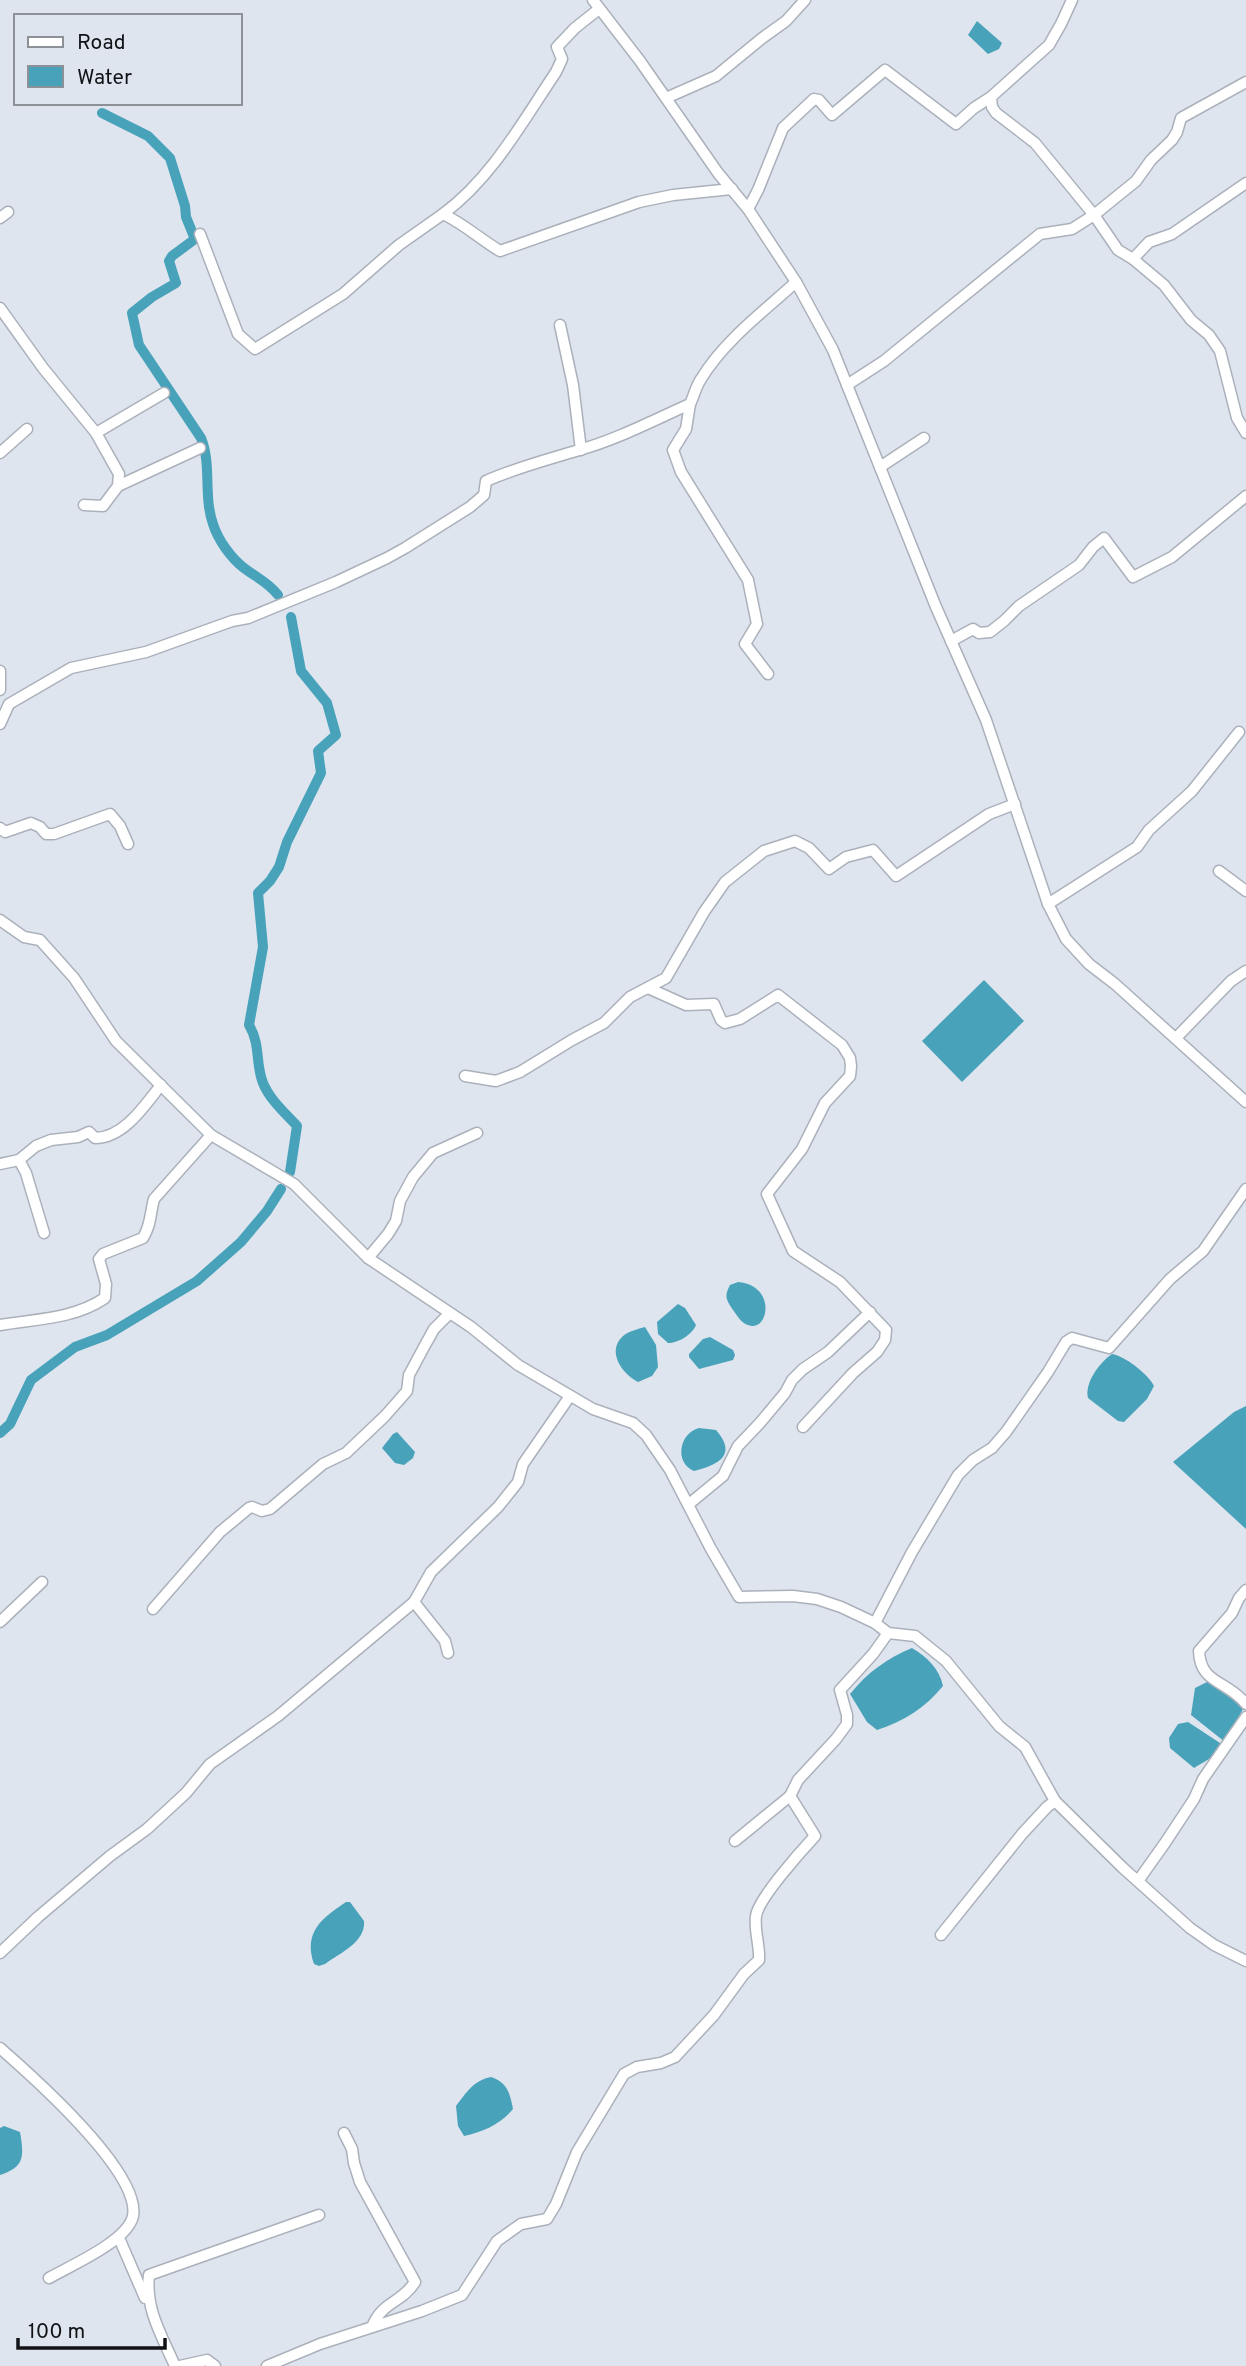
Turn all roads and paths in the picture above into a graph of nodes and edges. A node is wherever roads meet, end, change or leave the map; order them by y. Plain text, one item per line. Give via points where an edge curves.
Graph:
1 (805, 0) edge
2 (1072, 0) edge
3 (596, 4) edge
4 (1246, 82) edge
5 (991, 97) junction
6 (666, 98) junction
7 (1246, 183) edge
8 (732, 189) junction
9 (748, 209) junction
10 (443, 214) junction
11 (1094, 215) junction
12 (200, 234) dead end
13 (1133, 259) junction
14 (796, 282) junction
15 (0, 308) edge
16 (560, 324) dead end
17 (847, 385) junction
18 (164, 393) dead end
19 (690, 404) junction
20 (27, 429) dead end
21 (96, 433) junction
22 (1246, 433) edge
23 (924, 438) dead end
24 (200, 448) dead end
25 (581, 450) junction
26 (0, 453) edge
27 (880, 467) junction
28 (118, 486) junction
29 (1246, 496) edge
30 (84, 505) dead end
31 (951, 641) junction
32 (0, 671) edge
33 (768, 674) dead end
34 (0, 691) edge
35 (9, 704) junction
36 (0, 724) edge
37 (1239, 732) dead end
38 (1015, 804) junction
39 (0, 828) edge
40 (128, 844) dead end
41 (1219, 871) dead end
42 (1246, 891) edge
43 (1048, 904) junction
44 (0, 920) edge
45 (1246, 971) edge
46 (648, 988) junction
47 (1176, 1038) junction
48 (465, 1076) dead end
49 (161, 1085) junction
50 (1246, 1102) edge
51 (477, 1133) dead end
52 (211, 1135) junction
53 (19, 1160) junction
54 (0, 1164) edge
55 (1246, 1189) edge
56 (44, 1233) dead end
57 (368, 1258) junction
58 (870, 1312) junction
59 (449, 1314) junction
60 (0, 1325) edge
61 (570, 1396) junction
62 (803, 1427) dead end
63 (688, 1504) junction
64 (41, 1582) dead end
65 (1246, 1590) edge
66 (414, 1602) junction
67 (153, 1609) dead end
68 (0, 1622) edge
69 (875, 1623) junction
70 (888, 1633) junction
71 (448, 1653) dead end
72 (1246, 1704) edge
73 (1246, 1717) edge
74 (790, 1796) junction
75 (1055, 1801) junction
76 (735, 1840) dead end
77 (1138, 1881) junction
78 (941, 1935) dead end
79 (0, 1953) edge
80 (1246, 1961) edge
81 (0, 2048) edge
82 (344, 2133) dead end
83 (319, 2215) dead end
84 (119, 2238) junction
85 (49, 2278) dead end
86 (372, 2327) junction
87 (180, 2366) edge
88 (215, 2366) edge
89 (267, 2366) edge

1 - 6 street via 786,21 716,76
2 - 5 street via 1049,45
3 - 6 street
3 - 10 street via 557,47 562,59 556,72 498,158 464,199
4 - 11 street via 1181,118 1172,140 1136,181
5 - 9 street via 956,124 885,70 832,115 814,99 783,128
5 - 11 street via 996,113 1035,144
6 - 8 street
7 - 13 street via 1172,234 1149,242
8 - 9 street
8 - 10 street via 639,202 500,251
9 - 14 street
10 - 12 street via 399,245 343,295 255,349 238,334
11 - 13 street via 1118,250
11 - 17 street via 1072,229 1040,234 884,362
13 - 22 street via 1164,285 1220,351 1237,418
14 - 17 street
14 - 19 street via 713,363
15 - 21 street
16 - 25 street
17 - 27 street
18 - 21 street
19 - 25 street
19 - 33 street via 686,429 673,450 681,472 748,580 757,624 745,644
20 - 26 street
21 - 28 street via 119,474
23 - 27 street
24 - 28 street
25 - 35 street via 536,461 486,481 484,495 470,507 405,548 336,582 146,652 71,668
27 - 31 street
28 - 30 street via 103,506
29 - 31 street via 1172,557 1133,577 1104,538 1079,565 990,632 973,629
31 - 38 street via 986,720
32 - 34 street
34 - 35 street
35 - 36 street
37 - 43 street via 1192,791 1137,847
38 - 43 street
38 - 46 street via 989,814 897,876 873,850 846,857 829,869 795,841 764,851 724,882 666,978
39 - 40 street via 5,832 31,823 54,834 110,814
41 - 42 street
43 - 47 street via 1066,939 1089,964
44 - 49 street via 24,937 40,940 74,978 116,1041
45 - 47 street
46 - 48 street via 630,997 604,1023 520,1073 496,1081
46 - 58 street via 686,1005 714,1004 725,1023 778,995 842,1045 850,1076 825,1103 802,1149 767,1194 793,1251 841,1282
47 - 50 street
49 - 52 street
49 - 53 street via 125,1126 102,1138 89,1132 51,1140
51 - 57 street via 433,1153 413,1177 388,1234
52 - 57 street via 295,1184
52 - 60 street via 154,1199 144,1238 99,1259 105,1298 74,1314
53 - 54 street
53 - 56 street
55 - 69 street via 1203,1251 1170,1279 1109,1348 1072,1338 1066,1342 1006,1432 958,1475
57 - 59 street
58 - 62 street via 886,1330 885,1340
58 - 63 street via 797,1374 738,1447 723,1476
59 - 61 street via 518,1365
59 - 67 street via 424,1346 407,1391 385,1416 346,1453 323,1464 270,1509 249,1508 219,1532
61 - 63 street via 633,1423 646,1434
61 - 66 street via 523,1464 518,1482 431,1572
63 - 69 street via 739,1597 817,1599
64 - 68 street
65 - 72 street via 1199,1651 1204,1673
66 - 71 street via 445,1640
66 - 79 street via 268,1725 210,1764 147,1829
69 - 70 street
70 - 74 street via 840,1690 847,1724 798,1780
70 - 75 street via 915,1636 946,1661 999,1726 1025,1747
73 - 77 street
74 - 76 street
74 - 86 street via 815,1836 756,1912 759,1960 675,2057 624,2074 577,2152 547,2218 521,2224 497,2241 462,2295
75 - 77 street
75 - 78 street via 1022,1834
77 - 80 street via 1190,1928
81 - 84 street via 73,2115 132,2196 133,2217
82 - 86 street via 360,2182 415,2282 377,2313
83 - 84 street via 149,2276 148,2288 149,2299 150,2310 154,2320 159,2330 169,2352 175,2366 176,2364 169,2352 163,2340 152,2315 147,2302
84 - 85 street
86 - 89 street
87 - 88 street via 207,2360

